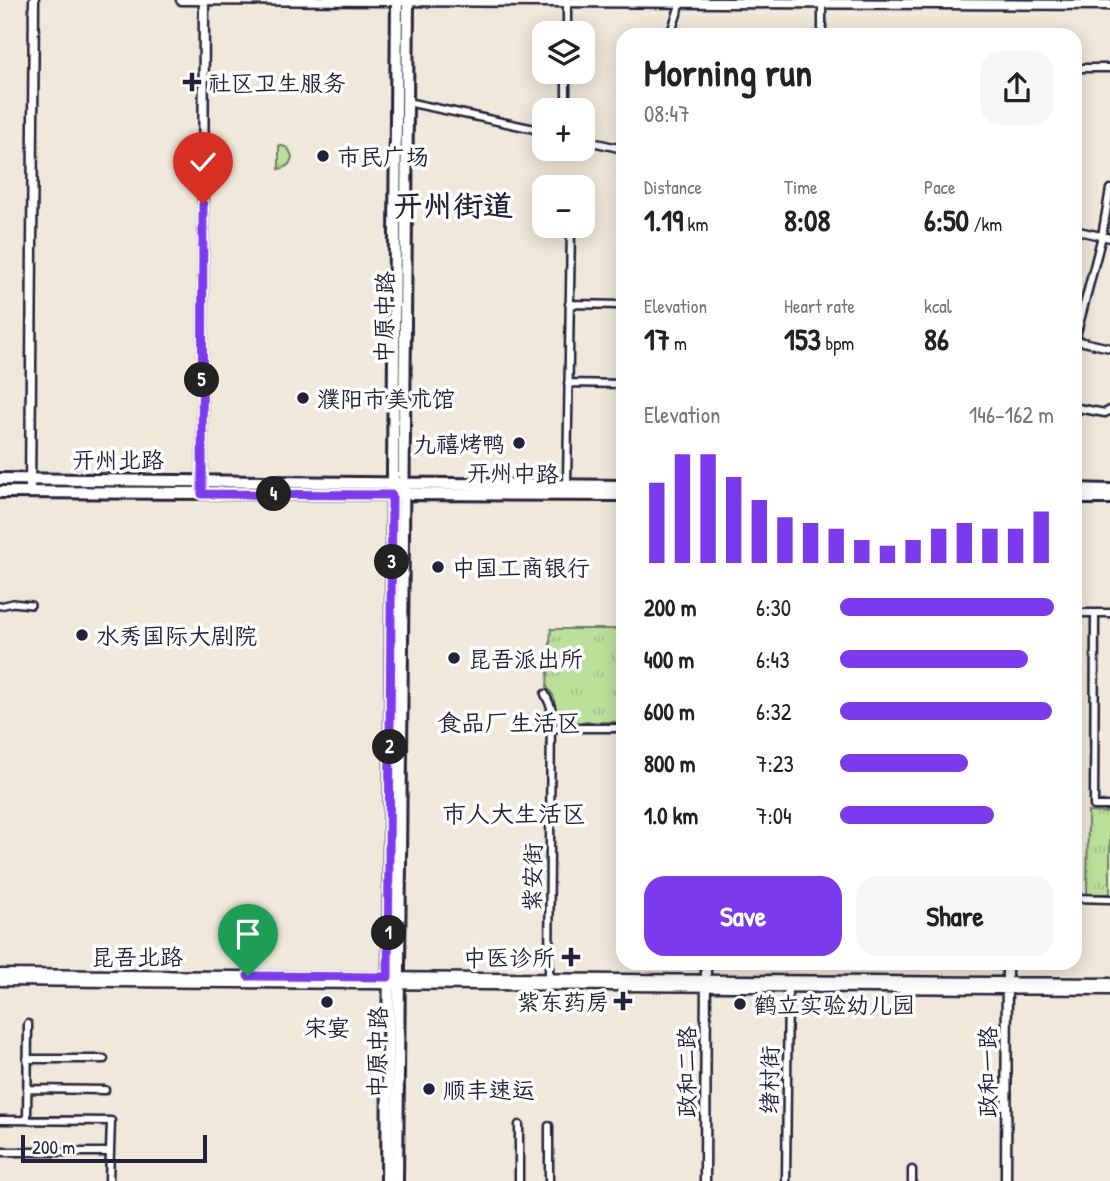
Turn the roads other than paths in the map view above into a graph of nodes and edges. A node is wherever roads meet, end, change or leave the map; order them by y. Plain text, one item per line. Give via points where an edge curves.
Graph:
1 (34, 0) edge
2 (181, 0) edge
3 (204, 0) edge
4 (402, 1) edge
5 (567, 1) edge
6 (681, 2) junction
7 (822, 3) junction
8 (1110, 5) edge
9 (567, 21) edge
10 (672, 28) edge
11 (822, 28) edge
12 (1082, 68) edge
13 (1110, 68) edge
14 (407, 102) junction
15 (532, 128) edge
16 (595, 143) edge
17 (616, 147) edge
18 (1110, 189) edge
19 (1082, 232) edge
20 (1102, 236) junction
21 (571, 238) edge
22 (1110, 238) edge
23 (569, 304) junction
24 (616, 305) edge
25 (1082, 313) edge
26 (1082, 342) edge
27 (1110, 348) edge
28 (568, 383) junction
29 (616, 384) edge
30 (1082, 409) edge
31 (1110, 410) edge
32 (0, 479) edge
33 (30, 480) junction
34 (202, 481) junction
35 (398, 482) junction
36 (567, 485) junction
37 (616, 486) edge
38 (1082, 489) edge
39 (1110, 489) edge
40 (0, 492) edge
41 (30, 492) junction
42 (202, 494) junction
43 (398, 494) junction
44 (616, 495) edge
45 (1082, 498) edge
46 (1110, 498) edge
47 (31, 605) dead end
48 (0, 606) edge
49 (1082, 613) edge
50 (1095, 613) junction
51 (1110, 613) edge
52 (545, 694) dead end
53 (616, 727) edge
54 (551, 728) junction
55 (1110, 806) edge
56 (1082, 898) edge
57 (1110, 899) edge
58 (706, 970) edge
59 (1007, 970) edge
60 (0, 974) edge
61 (549, 978) junction
62 (0, 981) edge
63 (394, 981) junction
64 (706, 983) junction
65 (1110, 983) edge
66 (788, 984) junction
67 (1007, 986) junction
68 (1110, 990) edge
69 (28, 1024) dead end
70 (27, 1059) junction
71 (104, 1059) dead end
72 (27, 1089) junction
73 (105, 1090) dead end
74 (0, 1120) edge
75 (27, 1120) junction
76 (519, 1125) dead end
77 (549, 1126) dead end
78 (0, 1152) edge
79 (109, 1152) junction
80 (912, 1170) dead end
81 (109, 1181) edge
82 (387, 1181) edge
83 (397, 1181) edge
84 (519, 1181) edge
85 (549, 1181) edge
86 (705, 1181) edge
87 (786, 1181) edge
88 (912, 1181) edge
89 (1006, 1181) edge

1 - 33 street
2 - 3 street
3 - 4 street
3 - 34 street
4 - 5 street
4 - 14 main road, 中原中路
4 - 35 main road, 中原中路
5 - 6 street
5 - 9 street
6 - 7 street
6 - 10 street
7 - 8 street
7 - 11 street
12 - 13 street
14 - 15 street
14 - 35 main road, 中原中路
16 - 17 street
18 - 20 street
19 - 20 street
20 - 22 street
20 - 25 street
21 - 23 street
23 - 24 street
23 - 28 street
26 - 27 street
28 - 29 street
28 - 36 street
30 - 31 street
32 - 33 main road, 开州北路
33 - 34 main road, 开州北路
33 - 41 street
34 - 35 main road, 开州北路
34 - 42 street
35 - 36 main road, 开州中路
35 - 43 main road, 中原中路
36 - 37 main road, 开州中路
38 - 39 main road
40 - 41 main road, 开州北路
41 - 42 main road, 开州北路
42 - 43 main road, 开州北路
43 - 44 main road, 开州中路
43 - 63 main road, 中原中路
45 - 46 main road
47 - 48 street
49 - 50 street
50 - 51 street
50 - 55 street via 1094,806
52 - 54 street, 紫安街 via 551,707
53 - 54 street
54 - 61 street, 紫安街
56 - 57 street
58 - 64 street, 政和二路
59 - 67 street, 政和一路
60 - 63 street, 昆吾北路
61 - 63 street
61 - 64 street
62 - 63 street, 昆吾北路
63 - 64 street
63 - 82 main road, 中原中路
63 - 83 main road, 中原中路
64 - 66 street
64 - 86 street, 政和二路
65 - 67 street
66 - 67 street
66 - 87 street, 绪村街
67 - 68 street
67 - 89 street, 政和一路
69 - 70 street
70 - 71 street
70 - 72 street
72 - 73 street
72 - 75 street
74 - 75 street
75 - 79 street via 111,1121
76 - 84 street
77 - 85 street
78 - 79 street
79 - 81 street
80 - 88 street

